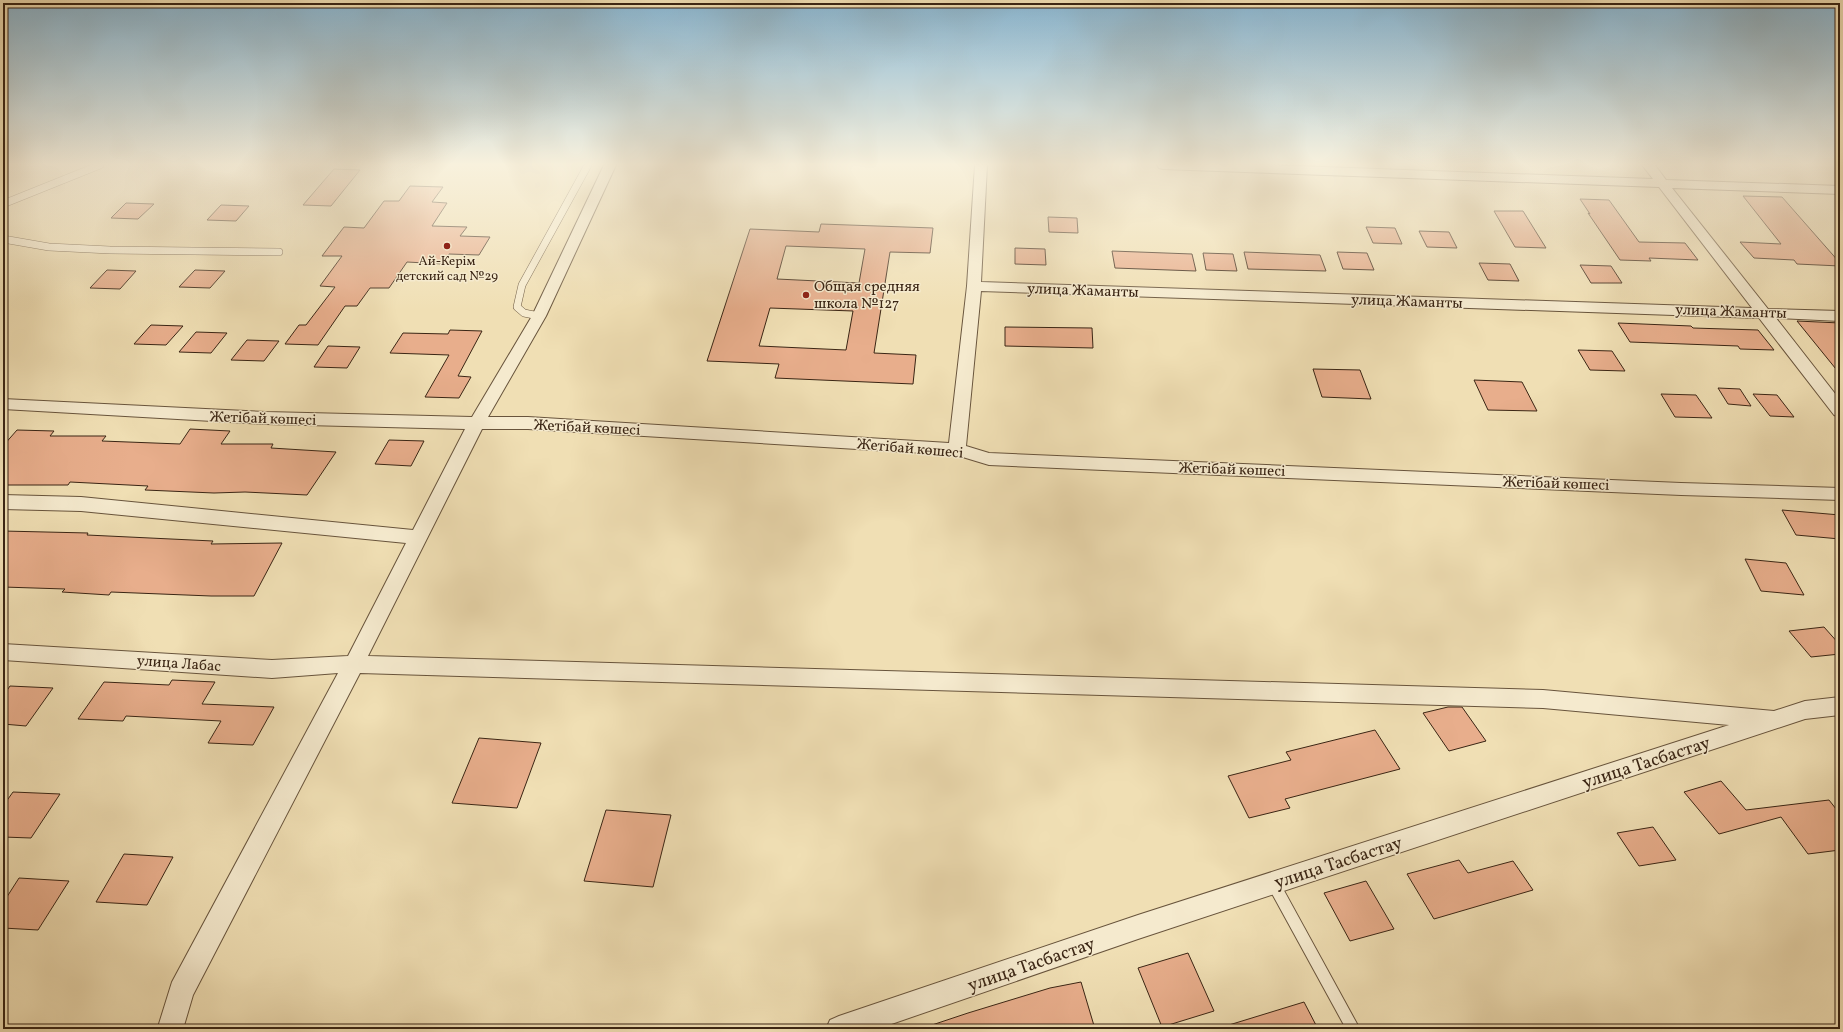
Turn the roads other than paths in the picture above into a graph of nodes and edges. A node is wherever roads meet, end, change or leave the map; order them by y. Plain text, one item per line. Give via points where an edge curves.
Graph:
1 (562, 213) edge
2 (587, 213) edge
3 (978, 213) edge
4 (1685, 213) edge
5 (3, 239) edge
6 (279, 252) dead end
7 (974, 286) junction
8 (1762, 312) junction
9 (539, 316) junction
10 (1840, 316) edge
11 (3, 404) edge
12 (1840, 411) edge
13 (476, 424) junction
14 (957, 450) junction
15 (1840, 494) edge
16 (3, 502) edge
17 (417, 537) junction
18 (3, 652) edge
19 (354, 664) junction
20 (1840, 706) edge
21 (1773, 720) junction
22 (1273, 883) junction
23 (173, 1028) edge
24 (839, 1029) edge
25 (1354, 1029) edge

1 - 9 lane via 522,285 517,307 524,313
2 - 9 street
3 - 7 street
4 - 8 street
5 - 6 lane via 49,248
7 - 8 street, улица Жаманты
7 - 14 street
8 - 10 street, улица Жаманты
8 - 12 street
9 - 13 street
11 - 13 street, Жетібай көшесі via 256,419
13 - 14 street, Жетібай көшесі via 528,423
13 - 17 street
14 - 15 street, Жетібай көшесі via 989,459
16 - 17 street via 81,504
17 - 19 street
18 - 19 street, улица Лабас via 272,669
19 - 21 street, улица Лабас via 1543,699
19 - 23 street via 181,991
20 - 21 street, улица Тасбастау via 1805,710
21 - 22 street, улица Тасбастау
22 - 24 street, улица Тасбастау
22 - 25 lane

